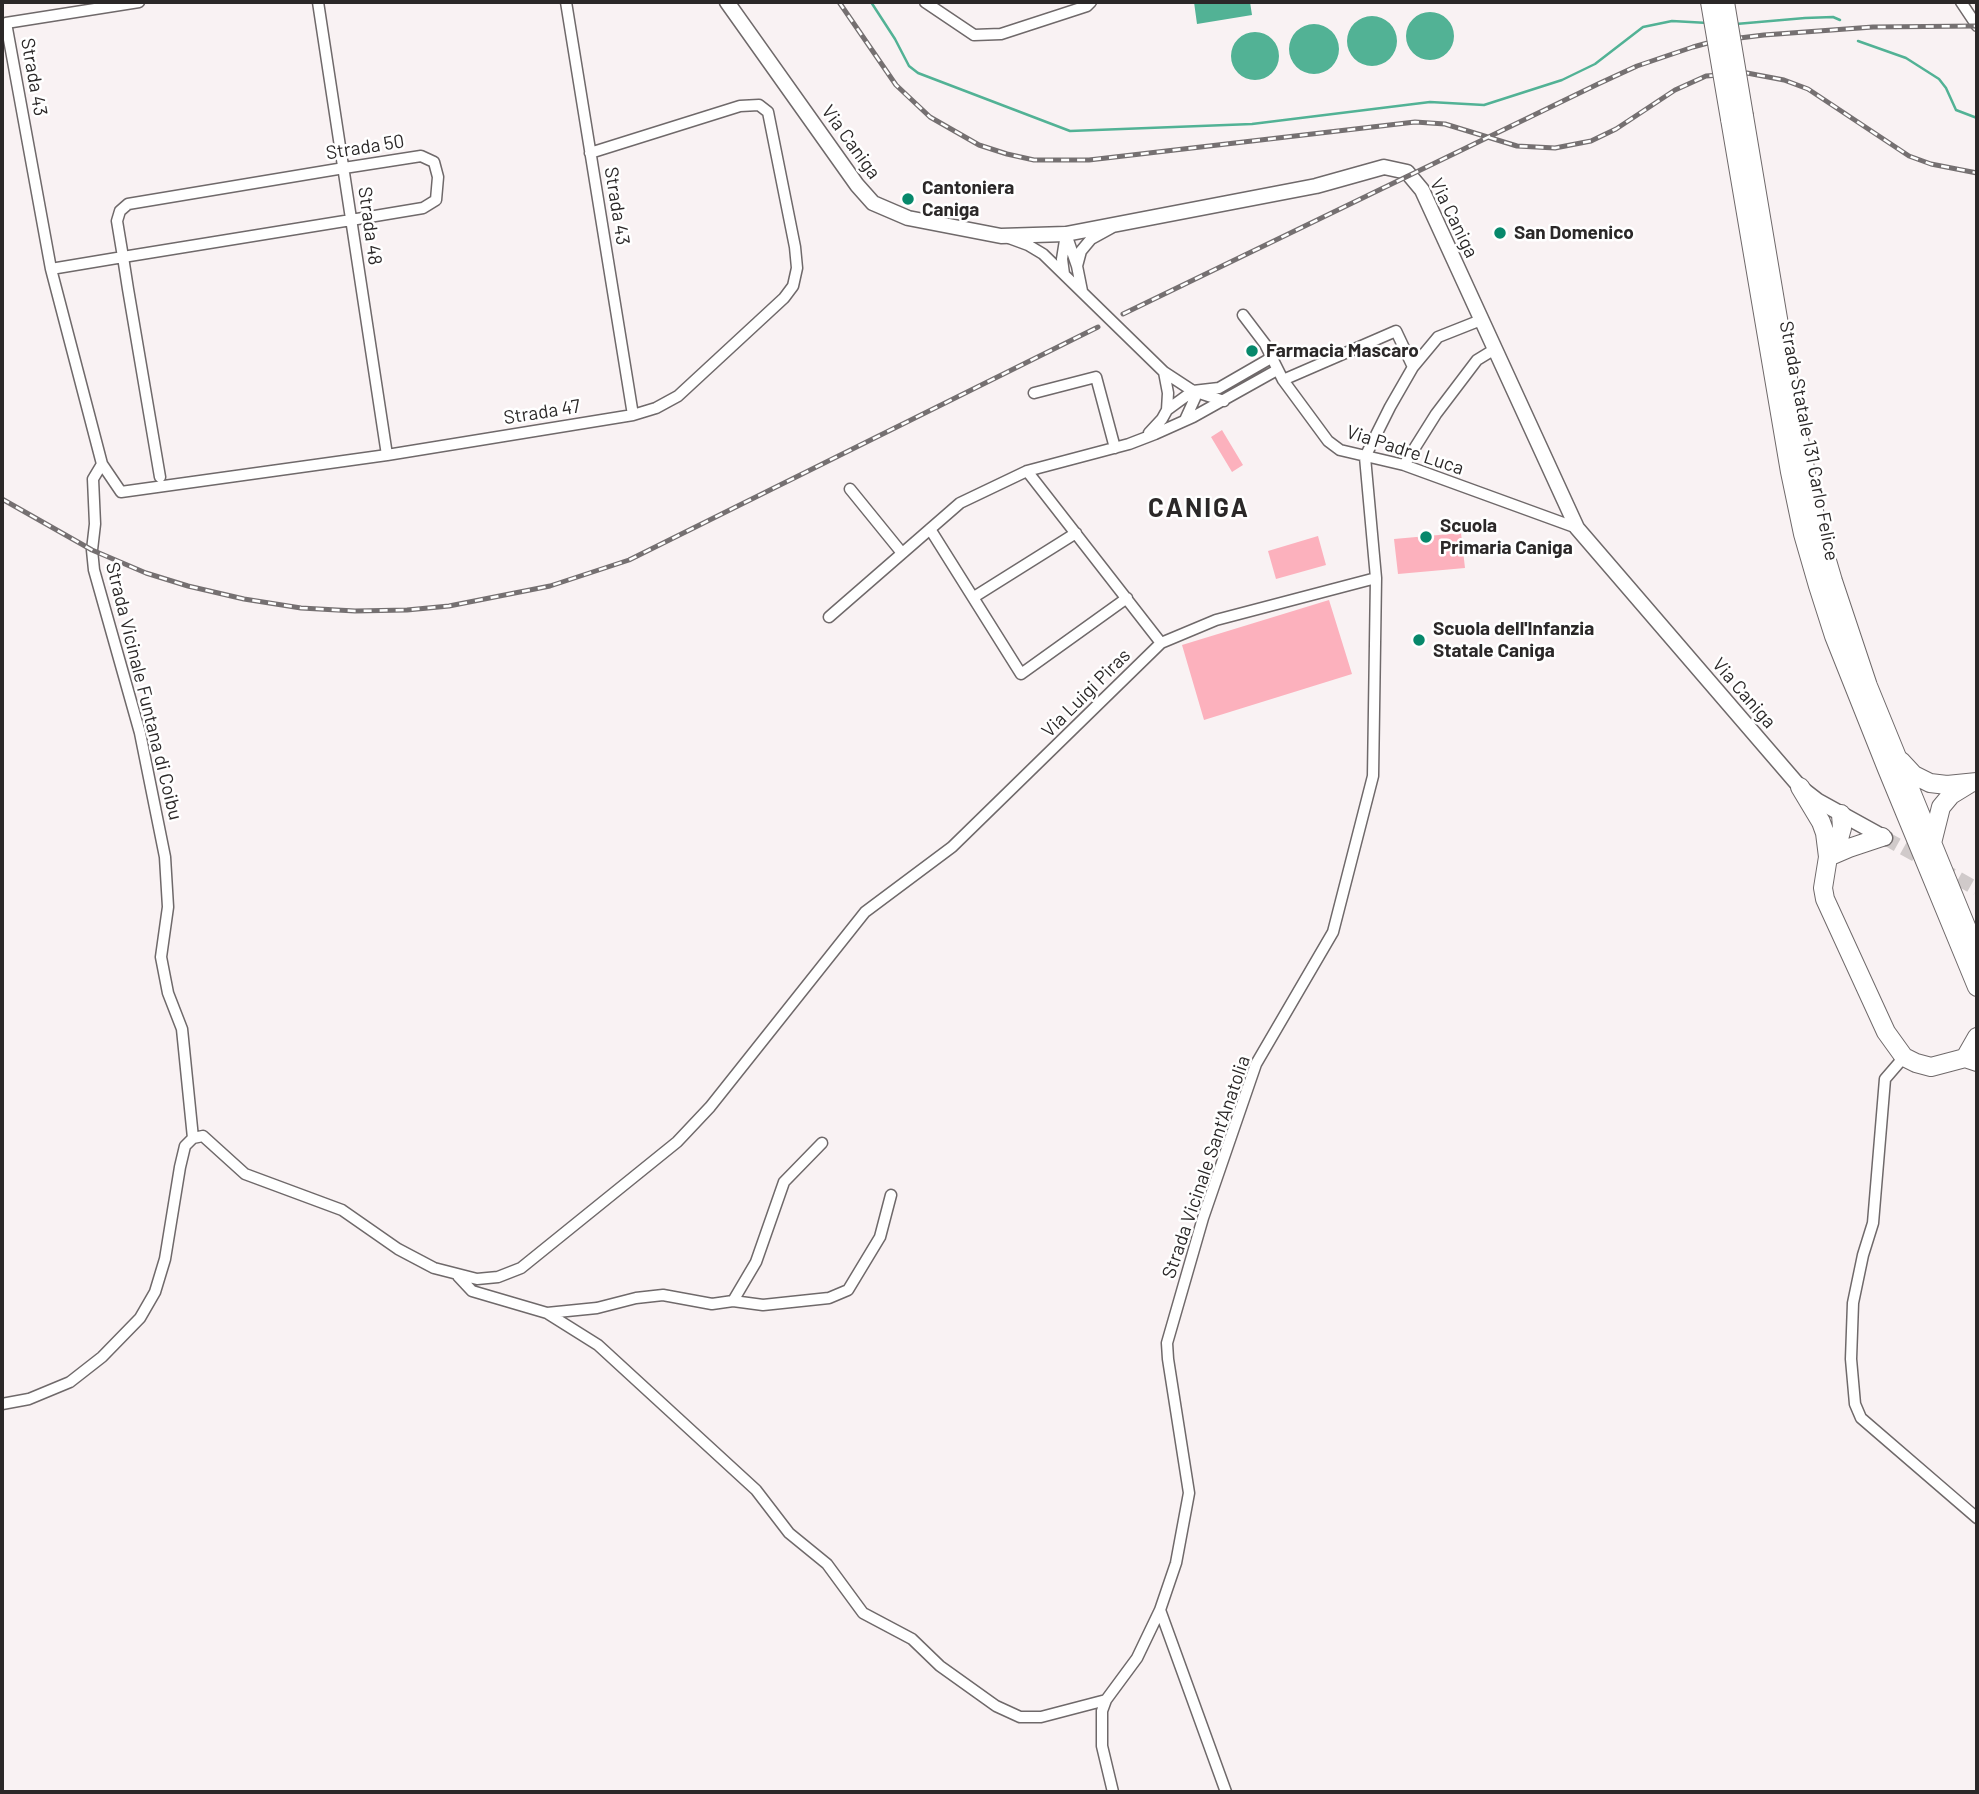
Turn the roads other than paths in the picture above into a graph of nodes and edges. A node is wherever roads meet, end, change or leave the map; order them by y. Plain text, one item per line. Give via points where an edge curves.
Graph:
1 (139, 2) edge
2 (318, 2) edge
3 (566, 2) edge
4 (925, 2) edge
5 (1091, 2) edge
6 (1710, 2) edge
7 (1725, 2) edge
8 (1961, 2) edge
9 (732, 4) edge
10 (1977, 26) edge
11 (1737, 118) junction
12 (590, 153) junction
13 (344, 168) junction
14 (351, 220) junction
15 (1120, 223) junction
16 (1066, 234) junction
17 (1002, 236) junction
18 (123, 257) junction
19 (1077, 266) junction
20 (51, 269) junction
21 (1064, 274) junction
22 (1082, 291) junction
23 (1243, 315) dead end
24 (1481, 320) junction
25 (1495, 349) junction
26 (1271, 358) junction
27 (1413, 367) junction
28 (1164, 372) junction
29 (1280, 375) junction
30 (1193, 391) junction
31 (1034, 393) dead end
32 (1224, 401) junction
33 (1167, 410) junction
34 (633, 415) junction
35 (1185, 420) junction
36 (1144, 438) junction
37 (1115, 448) junction
38 (387, 455) junction
39 (1365, 457) junction
40 (102, 464) junction
41 (1404, 466) junction
42 (1027, 471) junction
43 (160, 477) dead end
44 (850, 489) dead end
45 (1577, 528) junction
46 (930, 529) junction
47 (1076, 533) junction
48 (902, 553) junction
49 (1376, 578) junction
50 (974, 597) junction
51 (1127, 598) junction
52 (829, 617) dead end
53 (1161, 643) junction
54 (1862, 689) junction
55 (1896, 756) junction
56 (1974, 782) edge
57 (1800, 787) junction
58 (1841, 814) junction
59 (1884, 837) joint
60 (1932, 844) junction
61 (1830, 851) junction
62 (1977, 953) edge
63 (1977, 987) edge
64 (1977, 1037) edge
65 (1904, 1057) junction
66 (1971, 1060) edge
67 (193, 1138) junction
68 (822, 1143) dead end
69 (891, 1195) dead end
70 (458, 1276) junction
71 (733, 1301) junction
72 (547, 1313) junction
73 (2, 1404) edge
74 (1977, 1518) edge
75 (1160, 1610) junction
76 (1106, 1700) junction
77 (1113, 1792) edge
78 (1226, 1792) edge

1 - 20 street, Strada 43 via 6,23
2 - 13 street, Strada 48
3 - 12 street, Strada 43
4 - 5 street via 974,34 1001,34
6 - 11 highway, Strada Statale 131 Carlo Felice, bridge
7 - 11 highway, Strada Statale 131 Carlo Felice, bridge
8 - 10 street
9 - 17 street, Via Caniga via 873,203 908,218
11 - 54 highway, Strada Statale 131 Carlo Felice via 1780,369
12 - 34 street, Strada 43
12 - 34 street, Strada 47 via 740,106 759,105 768,112 794,247 797,268 784,299 678,396
13 - 14 street, Strada 48
13 - 14 street, Strada 50 via 421,156 434,162 438,177 436,200 423,208
13 - 18 street, Strada 50 via 128,204 117,221
14 - 18 street, Strada 50
14 - 38 street, Strada 48
15 - 16 street, Via Caniga
15 - 19 street via 1091,239
15 - 24 street, Via Caniga via 1396,168 1412,175 1422,190
16 - 17 street, Via Caniga
16 - 19 street
16 - 21 street
17 - 21 street via 1043,254
18 - 20 street, Strada 50
18 - 43 street, Strada 50
19 - 22 street
20 - 40 street, Strada 47
21 - 22 street
22 - 28 street
23 - 26 street, Via Padre Luca
24 - 25 street, Via Caniga
24 - 27 street via 1438,337
25 - 41 street via 1477,360
25 - 45 street, Via Caniga
26 - 29 street, Via Padre Luca
26 - 30 street via 1219,388
27 - 29 street via 1396,331
27 - 39 street
28 - 30 street
28 - 33 street
29 - 32 street
29 - 39 street, Via Padre Luca via 1328,441
30 - 32 street
30 - 33 street
30 - 35 street via 1195,398
31 - 37 street via 1096,377
32 - 35 street
33 - 36 street
34 - 38 street, Strada 47
35 - 36 street
36 - 37 street
37 - 42 street
38 - 40 street, Strada 47 via 121,492
39 - 41 street, Via Padre Luca
39 - 49 street, Strada Vicinale Sant'Anatolia
40 - 67 street, Strada Vicinale Funtana di Coibu via 93,479 94,570 140,733 165,857 168,907 161,957 182,1029
41 - 45 street, Via Padre Luca
42 - 46 street via 960,503
42 - 47 street
44 - 48 street
45 - 57 street, Via Caniga
46 - 48 street
46 - 50 street
47 - 50 street
47 - 51 street
48 - 52 street
49 - 53 street, Via Luigi Piras via 1216,620
49 - 75 street, Strada Vicinale Sant'Anatolia via 1373,776 1334,932 1256,1064 1203,1218 1167,1343 1189,1493 1176,1563
50 - 51 street via 1021,674
51 - 53 street
53 - 70 street, Via Luigi Piras via 953,847 865,912 677,1142 521,1268 498,1277
54 - 55 highway, Strada Statale 131 Carlo Felice
54 - 63 highway, Strada Statale 131 Carlo Felice
55 - 56 highway via 1914,775 1930,783
55 - 60 highway, Strada Statale 131 Carlo Felice
56 - 60 highway via 1951,795 1941,807
57 - 58 street, Via Caniga
57 - 61 highway via 1821,822
58 - 59 street, Via Caniga
58 - 61 highway via 1842,828
59 - 61 highway
60 - 62 highway, Strada Statale 131 Carlo Felice
61 - 65 highway via 1825,899 1886,1032
64 - 66 highway
65 - 66 highway via 1931,1067
65 - 74 street via 1885,1079 1873,1223 1853,1303 1855,1404 1861,1418
67 - 70 street via 203,1136 245,1174 342,1210 398,1249
67 - 73 street via 185,1146 180,1167 165,1259 155,1292 140,1318 70,1382 29,1399
68 - 71 street via 785,1182 756,1262
69 - 71 street via 880,1237 848,1290 829,1298 763,1305
70 - 72 street via 472,1291
71 - 72 street via 712,1304 663,1295
72 - 76 street via 598,1345 757,1490 789,1533 827,1564 863,1613 912,1639 940,1667 996,1706 1020,1717 1041,1717
75 - 76 street, Strada Vicinale Sant'Anatolia via 1137,1658
75 - 78 street
76 - 77 street, Strada Vicinale Sant'Anatolia via 1102,1746

